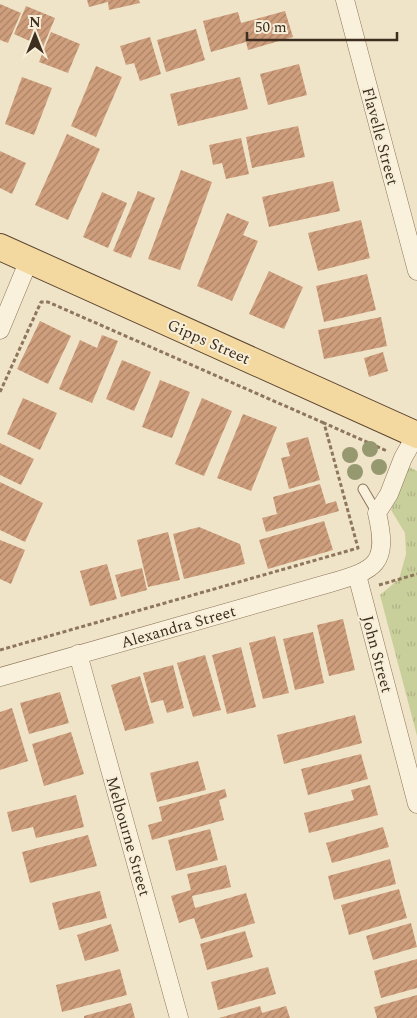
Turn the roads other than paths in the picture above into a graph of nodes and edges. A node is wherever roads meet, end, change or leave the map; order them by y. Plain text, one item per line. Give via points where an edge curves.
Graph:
1 (345, 0) edge
2 (0, 247) edge
3 (29, 260) junction
4 (417, 271) edge
5 (0, 330) edge
6 (415, 429) edge
7 (363, 489) dead end
8 (376, 513) junction
9 (357, 575) junction
10 (78, 654) junction
11 (0, 678) edge
12 (417, 804) edge
13 (179, 1018) edge

1 - 4 street, Flavelle Street
2 - 3 main road, Gipps Street
3 - 5 street
3 - 6 main road, Gipps Street
6 - 8 street via 389,494
7 - 8 lane
8 - 9 street via 379,556 371,568
9 - 10 street, Alexandra Street
9 - 12 street, John Street
10 - 11 street, Alexandra Street
10 - 13 street, Melbourne Street

